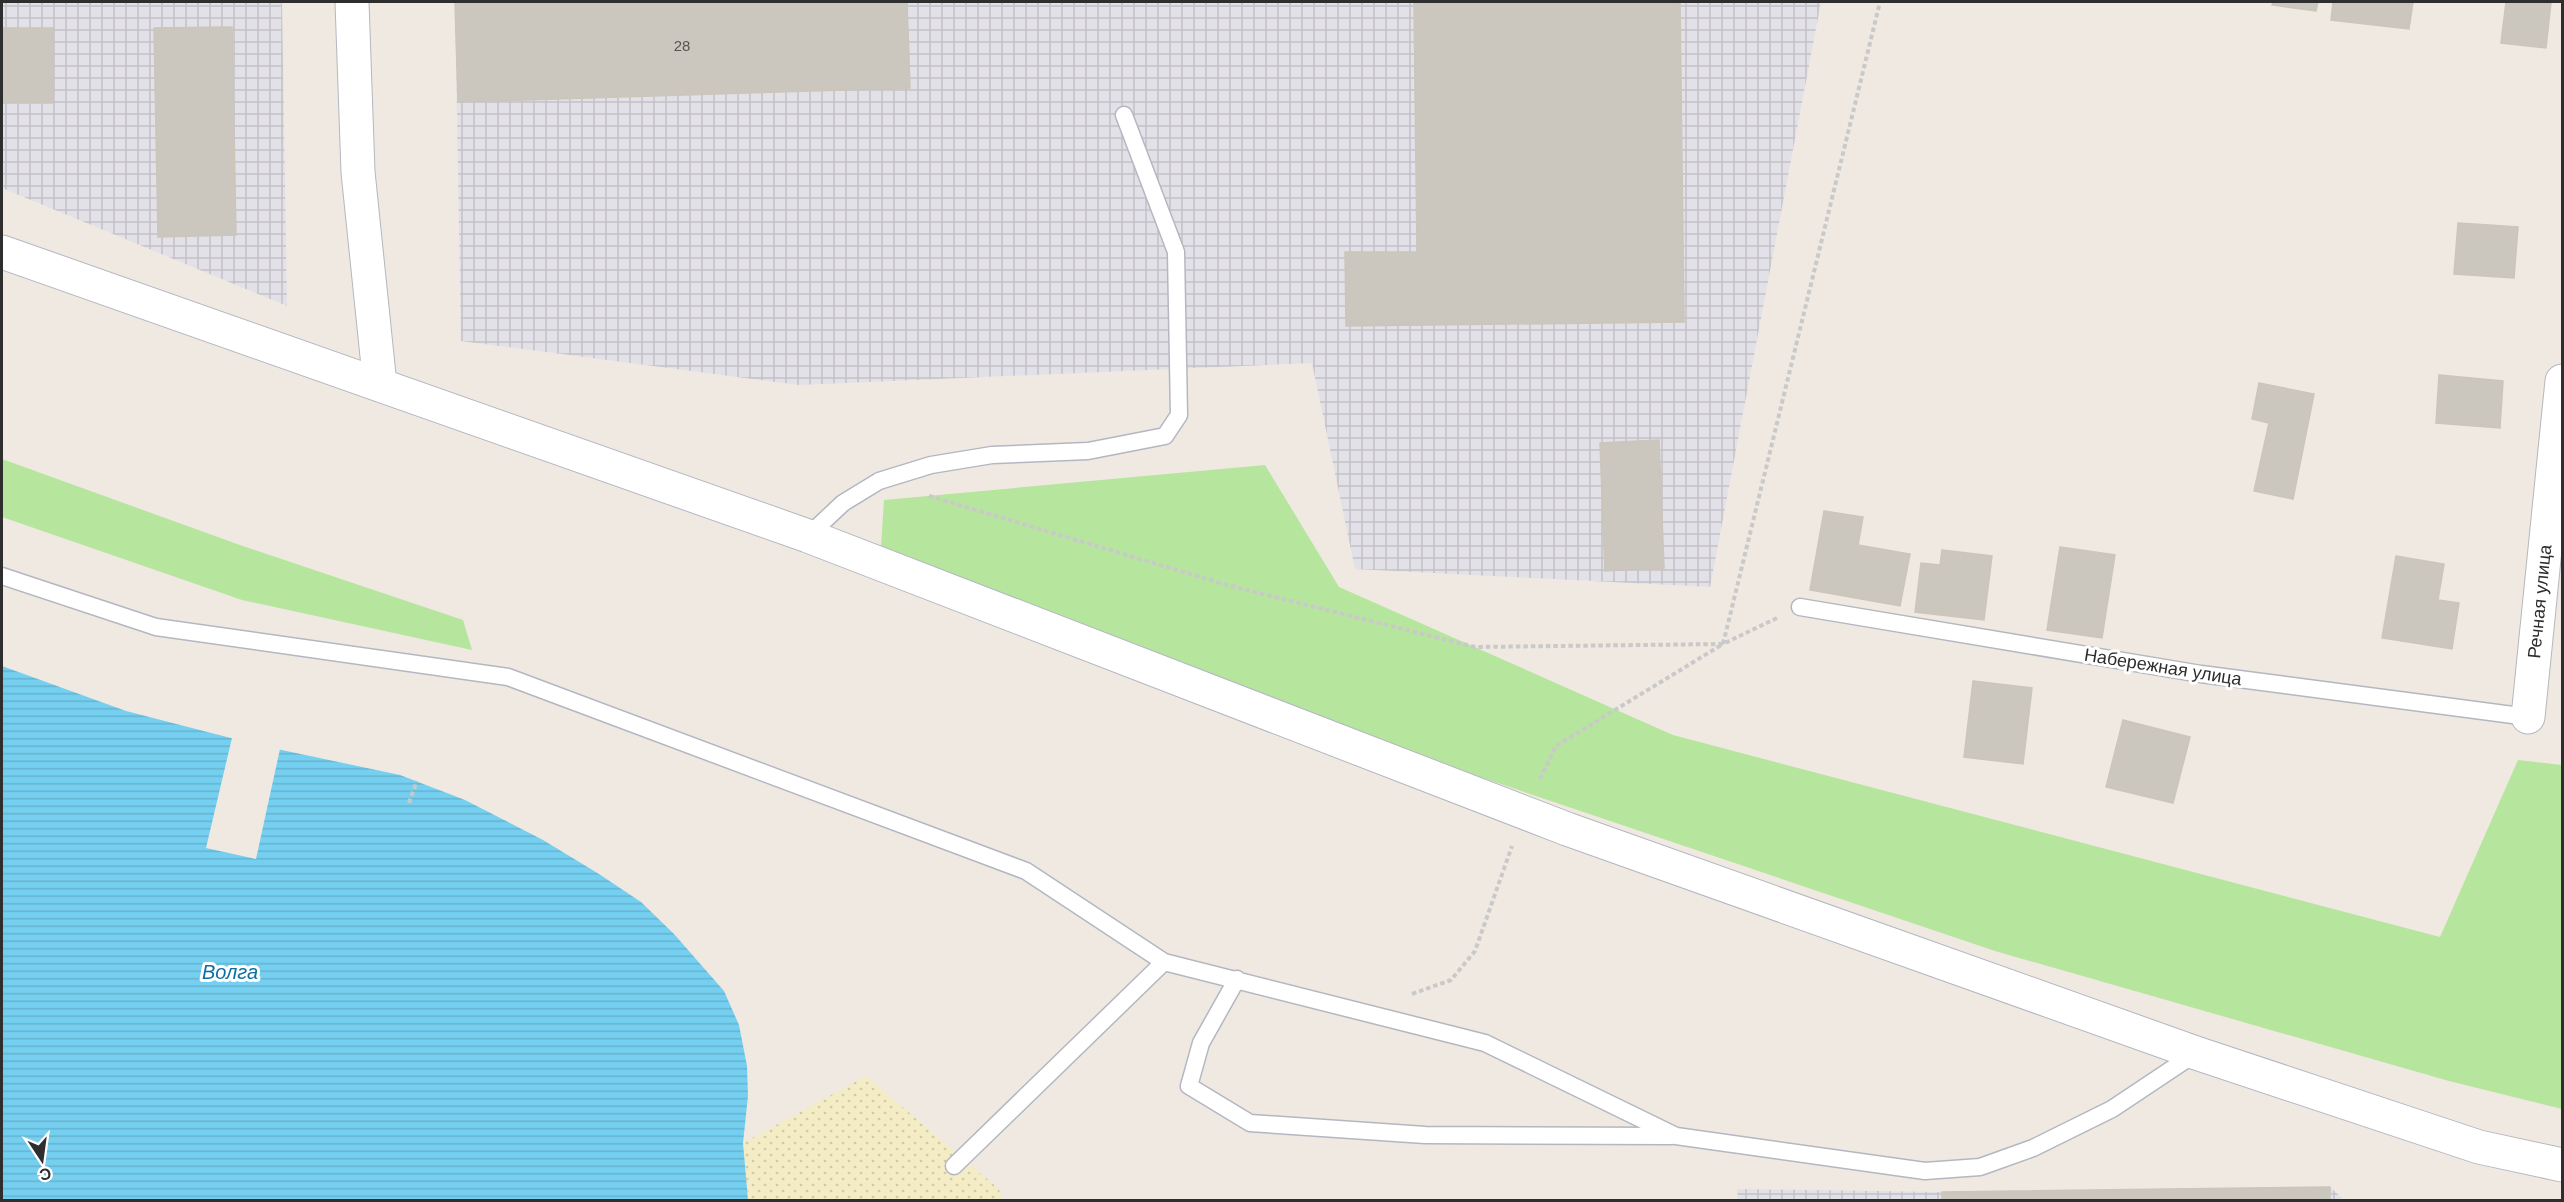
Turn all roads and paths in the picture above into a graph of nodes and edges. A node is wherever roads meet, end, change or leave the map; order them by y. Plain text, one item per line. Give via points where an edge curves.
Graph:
1 (352, 2) edge
2 (1880, 2) edge
3 (1124, 115) dead end
4 (2, 252) edge
5 (2562, 381) edge
6 (380, 385) junction
7 (879, 481) junction
8 (808, 536) junction
9 (2, 576) edge
10 (1800, 607) joint
11 (1723, 644) junction
12 (2528, 717) joint
13 (417, 781) dead end
14 (408, 803) dead end
15 (1164, 962) junction
16 (1238, 979) junction
17 (2196, 1053) junction
18 (1676, 1136) junction
19 (2562, 1165) edge
20 (954, 1166) dead end

1 - 6 street via 357,172
2 - 11 path
3 - 7 lane via 1176,252 1179,415 1165,436 1088,451 992,455 941,463
4 - 6 street
5 - 12 street, Речная улица
6 - 8 street
7 - 8 lane via 843,503
7 - 11 path via 1227,585 1475,647
8 - 17 street via 1567,830
9 - 15 lane via 156,627 508,677 1026,871
10 - 11 path
10 - 12 lane, Набережная улица via 2201,674
13 - 14 path
15 - 16 lane
15 - 20 lane
16 - 18 lane via 1485,1043
16 - 18 lane via 1201,1043 1189,1086 1250,1123 1425,1135
17 - 18 lane via 2112,1109 2033,1149 1980,1167 1925,1172
17 - 19 street via 2479,1146

